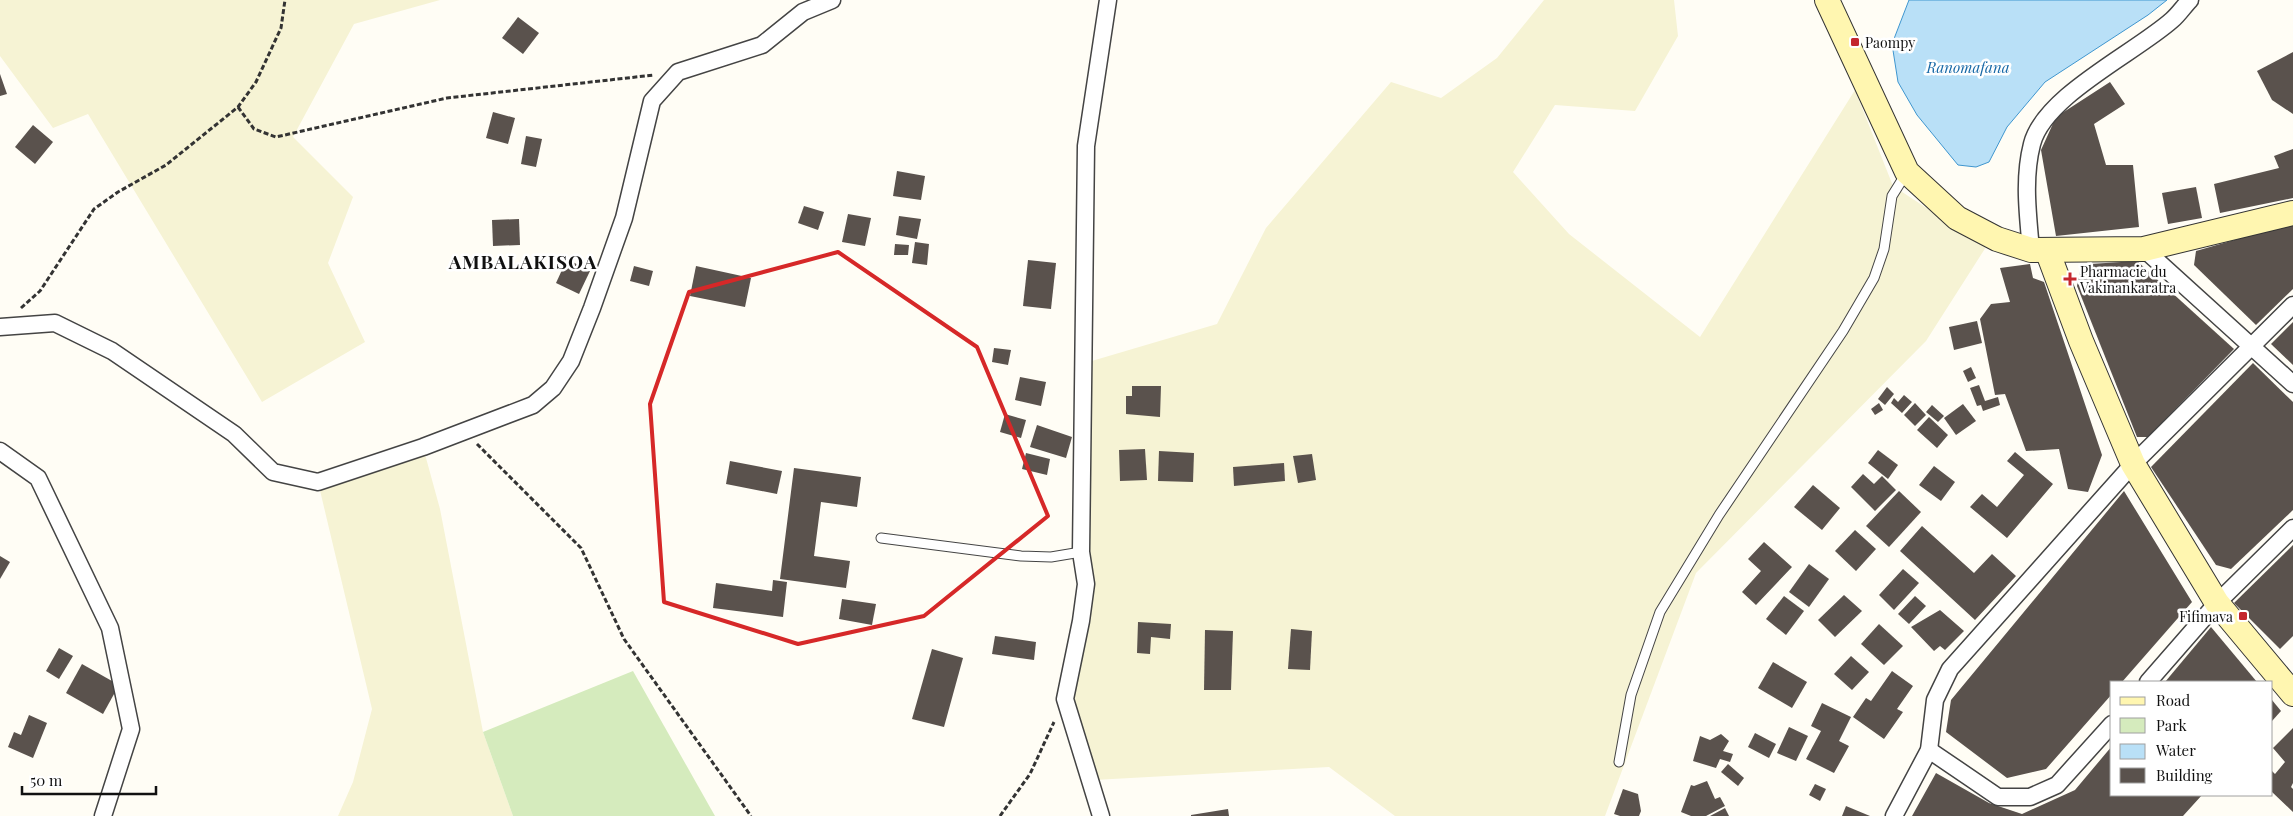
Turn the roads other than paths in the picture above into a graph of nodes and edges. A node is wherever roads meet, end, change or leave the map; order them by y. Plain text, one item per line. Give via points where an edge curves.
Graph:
1 (832, 0) edge
2 (1108, 0) edge
3 (2190, 0) edge
4 (1831, 1) edge
5 (805, 6) edge
6 (1907, 172) junction
7 (2293, 213) edge
8 (2144, 249) junction
9 (2039, 250) junction
10 (2293, 305) edge
11 (0, 327) edge
12 (2252, 346) junction
13 (2293, 384) edge
14 (0, 451) edge
15 (2133, 464) junction
16 (2293, 528) edge
17 (881, 538) dead end
18 (1081, 552) junction
19 (2217, 603) junction
20 (2149, 681) edge
21 (2293, 694) edge
22 (2110, 726) edge
23 (1929, 750) junction
24 (1619, 762) dead end
25 (103, 816) edge
26 (1101, 816) edge
27 (1894, 816) edge

1 - 5 street
2 - 18 street via 1086,146
3 - 9 street via 2172,20 2061,101 2041,121 2032,144 2026,196
4 - 6 street
5 - 11 street via 762,45 678,72 652,100 624,218 592,308 571,361 553,388 534,405 318,482 273,472 234,434 112,351 54,323
6 - 9 street via 1957,218 1996,238
6 - 24 lane via 1892,196 1884,249 1874,278 1843,330 1719,515 1660,612 1631,695
7 - 8 street
8 - 9 street
8 - 12 street
9 - 15 street
10 - 12 street
12 - 13 street
12 - 15 street
14 - 25 street via 38,478 110,628 131,729
15 - 19 street
15 - 23 street via 1950,669 1935,700
16 - 19 street
17 - 18 lane via 1021,556 1051,557
18 - 26 street via 1086,584 1065,699
19 - 20 street
19 - 21 street
22 - 23 street via 2058,786 2030,797 1998,797
23 - 27 street

